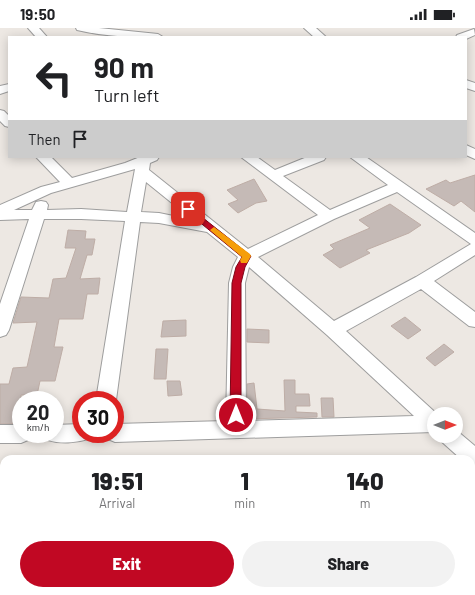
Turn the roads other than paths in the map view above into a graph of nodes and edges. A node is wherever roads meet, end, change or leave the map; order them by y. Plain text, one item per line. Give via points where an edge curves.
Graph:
1 (33, 28) edge
2 (81, 28) edge
3 (147, 28) edge
4 (309, 28) edge
5 (473, 31) edge
6 (41, 36) edge
7 (147, 36) edge
8 (164, 36) edge
9 (320, 36) edge
10 (463, 36) edge
11 (0, 114) edge
12 (8, 122) edge
13 (44, 158) edge
14 (249, 158) edge
15 (316, 158) edge
16 (358, 158) edge
17 (146, 163) edge
18 (274, 175) junction
19 (68, 183) junction
20 (399, 186) junction
21 (46, 190) junction
22 (0, 211) edge
23 (38, 214) junction
24 (0, 215) edge
25 (133, 216) junction
26 (330, 216) junction
27 (212, 228) junction
28 (475, 240) edge
29 (475, 248) edge
30 (247, 256) junction
31 (422, 281) junction
32 (475, 320) edge
33 (0, 330) edge
34 (333, 330) junction
35 (107, 391) edge
36 (427, 417) edge
37 (427, 424) edge
38 (236, 429) junction
39 (124, 433) edge
40 (0, 434) edge
41 (12, 434) edge
42 (457, 443) edge
43 (470, 455) edge

1 - 6 street
2 - 7 street
3 - 8 street
4 - 9 street
5 - 10 street
11 - 12 street
13 - 19 street
14 - 18 street
15 - 18 street
16 - 20 street
17 - 19 street
17 - 25 street
17 - 27 street
18 - 26 street
19 - 21 street
20 - 26 street
20 - 28 street
21 - 22 street
21 - 23 street
23 - 24 street
23 - 25 street
23 - 33 street
25 - 27 street
25 - 35 street
26 - 30 street
27 - 30 street
29 - 31 street
30 - 34 street
30 - 38 street via 237,283
31 - 32 street
31 - 34 street
34 - 36 street
37 - 38 street
38 - 39 street
40 - 41 street
42 - 43 street

